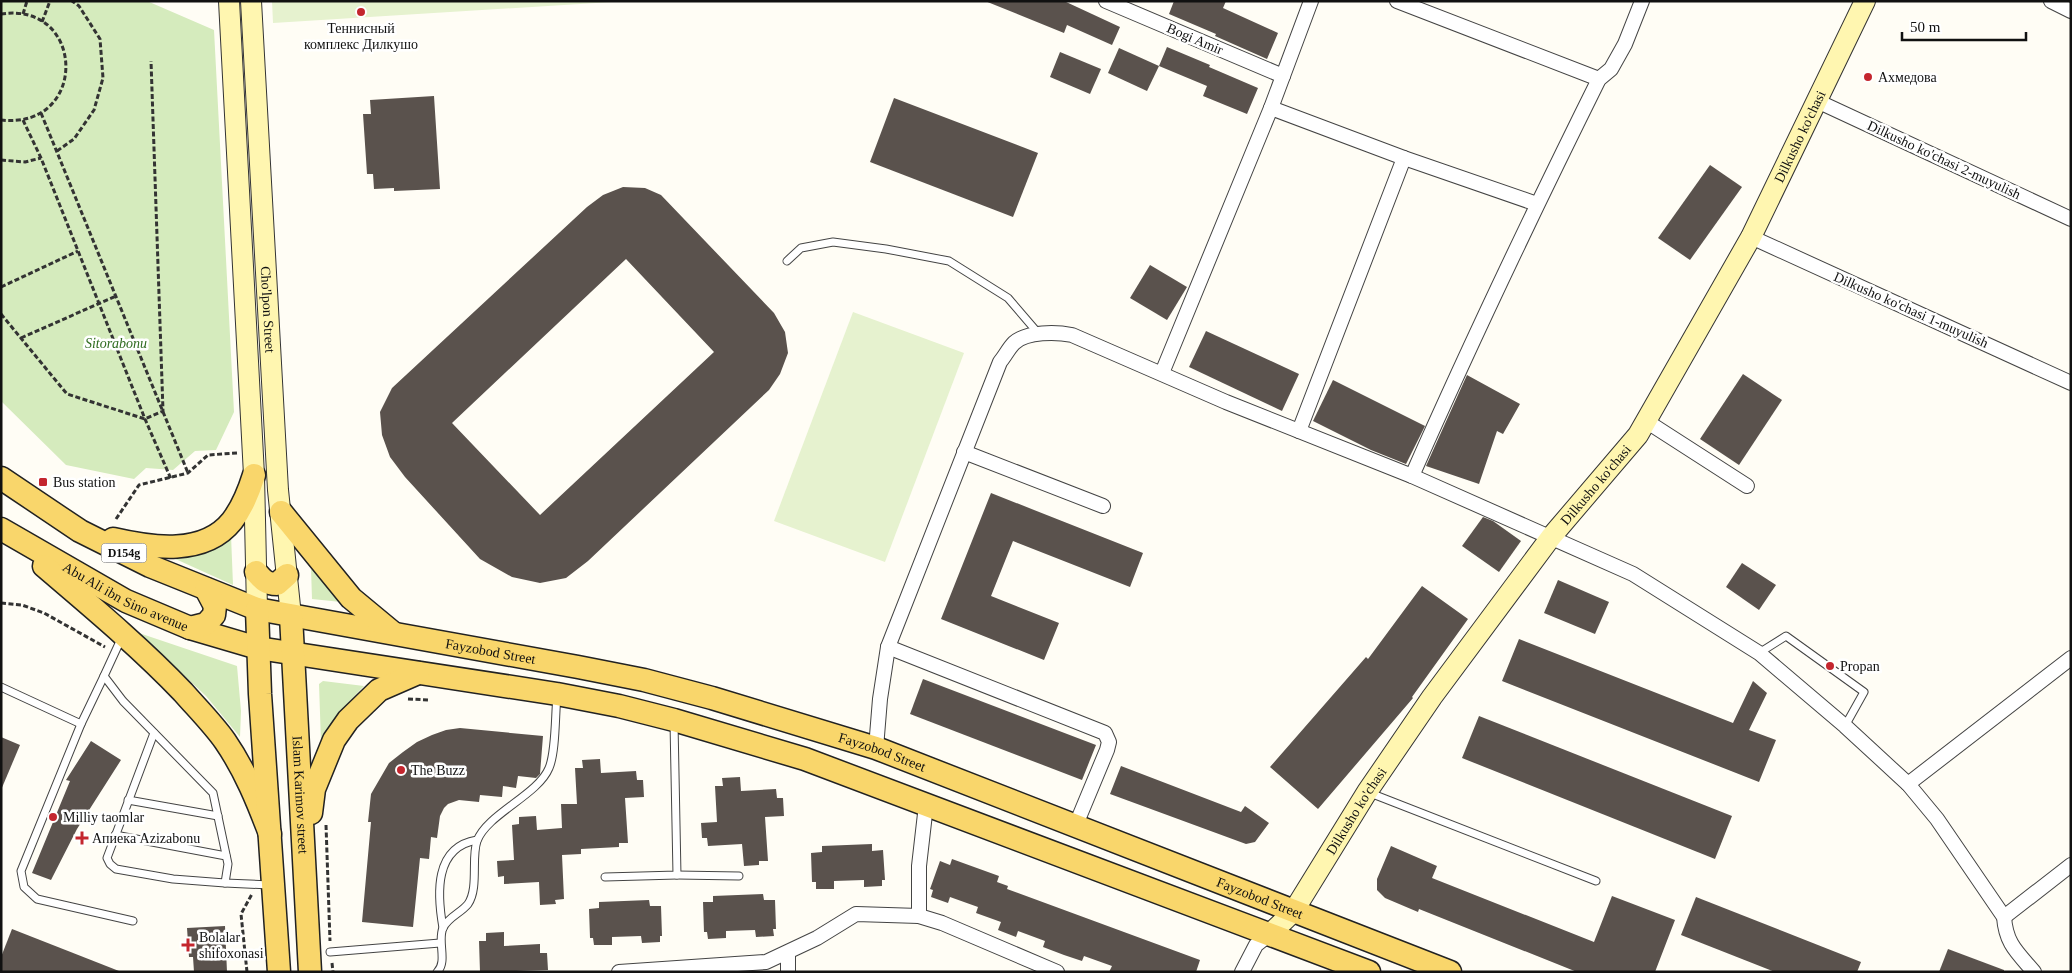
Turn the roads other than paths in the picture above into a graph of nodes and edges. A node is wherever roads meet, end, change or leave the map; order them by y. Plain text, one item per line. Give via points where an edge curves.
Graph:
1 (229, 1) edge
2 (251, 1) edge
3 (1106, 1) edge
4 (1112, 1) edge
5 (1311, 1) edge
6 (1397, 1) edge
7 (1642, 1) edge
8 (1865, 1) edge
9 (2051, 1) edge
10 (2071, 11) edge
11 (1283, 76) junction
12 (1599, 79) junction
13 (1818, 101) junction
14 (1271, 108) junction
15 (1404, 158) junction
16 (1537, 204) junction
17 (2071, 219) edge
18 (1751, 238) junction
19 (787, 260) dead end
20 (1038, 333) junction
21 (1162, 373) junction
22 (2071, 383) edge
23 (1646, 421) junction
24 (1299, 431) junction
25 (964, 452) junction
26 (254, 475) junction
27 (1412, 476) junction
28 (1, 478) edge
29 (1747, 486) dead end
30 (1103, 506) dead end
31 (281, 512) junction
32 (4, 530) edge
33 (80, 531) junction
34 (1550, 536) junction
35 (256, 572) junction
36 (287, 575) junction
37 (206, 589) junction
38 (257, 609) junction
39 (291, 616) junction
40 (190, 628) junction
41 (392, 632) junction
42 (123, 634) junction
43 (888, 647) junction
44 (258, 648) junction
45 (293, 652) junction
46 (1759, 653) junction
47 (2071, 658) edge
48 (423, 672) junction
49 (104, 676) junction
50 (1, 687) edge
51 (295, 692) junction
52 (260, 694) junction
53 (557, 694) junction
54 (674, 720) junction
55 (81, 724) junction
56 (1845, 726) junction
57 (154, 733) junction
58 (876, 748) junction
59 (1908, 784) junction
60 (1367, 792) junction
61 (128, 800) junction
62 (926, 804) junction
63 (218, 816) junction
64 (1075, 827) junction
65 (270, 834) junction
66 (115, 835) junction
67 (477, 840) junction
68 (226, 856) junction
69 (2071, 865) edge
70 (304, 869) junction
71 (676, 875) junction
72 (739, 876) dead end
73 (605, 877) dead end
74 (1596, 881) dead end
75 (226, 883) junction
76 (274, 885) junction
77 (1293, 912) junction
78 (919, 916) junction
79 (2004, 917) junction
80 (133, 921) dead end
81 (443, 928) junction
82 (1270, 934) junction
83 (440, 943) junction
84 (330, 952) road end
85 (788, 953) junction
86 (279, 972) edge
87 (310, 972) edge
88 (437, 972) edge
89 (619, 972) edge
90 (788, 972) edge
91 (1058, 972) edge
92 (1242, 972) edge
93 (1369, 972) edge
94 (1450, 972) edge
95 (2034, 972) edge

1 - 26 main road, Cho'lpon Street
2 - 31 main road, Cho'lpon Street
3 - 11 street, Bogi Amir
4 - 11 street
5 - 11 street
6 - 12 street
7 - 12 street via 1625,44 1611,69
8 - 13 main road, Dilkusho ko'chasi
9 - 10 street
11 - 14 street
12 - 16 street
13 - 17 street, Dilkusho ko'chasi 2-muyulish
13 - 18 main road, Dilkusho ko'chasi
14 - 15 street
14 - 21 street
15 - 16 street
15 - 24 street
16 - 27 street
18 - 22 street, Dilkusho ko'chasi 1-muyulish
18 - 23 main road, Dilkusho ko'chasi
19 - 20 lane via 800,248 833,242 948,261 1008,298
20 - 21 street via 1072,335
20 - 25 street via 1015,342 1000,362
21 - 24 street
23 - 29 street
23 - 34 main road, Dilkusho ko'chasi via 1638,435
24 - 27 street
25 - 30 street
25 - 43 street
26 - 33 main road via 245,500 232,521 214,538 185,546 165,547 137,545
26 - 35 main road, Cho'lpon Street
27 - 34 street
28 - 33 main road, D154g
31 - 36 main road, Cho'lpon Street
31 - 41 main road via 351,598
32 - 40 main road, Abu Ali ibn Sino avenue via 126,601
32 - 42 main road
33 - 37 main road, D154g via 150,566
34 - 46 street via 1633,574
34 - 60 main road, Dilkusho ko'chasi via 1432,696
35 - 36 main road via 271,584 278,584
35 - 38 main road, Cho'lpon Street
36 - 39 main road, Cho'lpon Street
37 - 38 main road, D154g
37 - 40 main road via 215,606 214,615 206,624
38 - 39 main road, D154g
38 - 44 main road
39 - 41 main road, Fayzobod Street
39 - 45 main road, Islam Karimov street
40 - 44 main road, Abu Ali ibn Sino avenue
41 - 58 main road, Fayzobod Street via 644,680
42 - 49 lane
42 - 65 main road via 155,663 224,740 255,794
43 - 58 street
43 - 64 street via 1105,733 1107,750
44 - 45 main road, Abu Ali ibn Sino avenue
44 - 52 main road
45 - 48 main road, Fayzobod Street
45 - 51 main road, Islam Karimov street
46 - 56 street
46 - 56 lane via 1786,636 1864,692
47 - 59 street
48 - 53 main road, Fayzobod Street
48 - 70 main road via 379,690 348,720 334,740 314,790
49 - 55 lane
49 - 57 lane via 123,702
50 - 55 lane
51 - 52 main road via 275,688
51 - 70 main road, Islam Karimov street
52 - 65 main road
53 - 54 main road, Fayzobod Street
53 - 67 lane via 550,768 542,781 505,811
54 - 62 main road, Fayzobod Street via 805,758
54 - 71 lane
55 - 80 lane via 20,871 24,887 36,898
56 - 59 street
57 - 61 lane
57 - 63 lane via 213,793
58 - 64 main road, Fayzobod Street
59 - 79 street via 1937,819
60 - 74 lane
60 - 77 main road, Dilkusho ko'chasi
61 - 63 lane
61 - 66 lane
62 - 78 street via 919,866
62 - 82 main road, Fayzobod Street
63 - 68 lane
64 - 77 main road, Fayzobod Street
65 - 76 main road
66 - 68 lane
66 - 75 lane via 107,858 116,869 173,879
67 - 81 lane via 474,883 468,904
67 - 81 lane via 466,842 450,853 443,866 440,913
68 - 75 lane
69 - 79 street
70 - 87 main road, Islam Karimov street
71 - 72 lane
71 - 73 lane
75 - 76 lane
76 - 86 main road
77 - 82 main road, Dilkusho ko'chasi
77 - 94 main road, Fayzobod Street
78 - 85 street via 856,914
78 - 91 street
79 - 95 street via 2005,933 2015,951
81 - 83 lane
82 - 92 street via 1256,945
82 - 93 main road, Fayzobod Street
83 - 84 lane
83 - 88 lane via 442,962
85 - 89 street via 766,962
85 - 90 street

